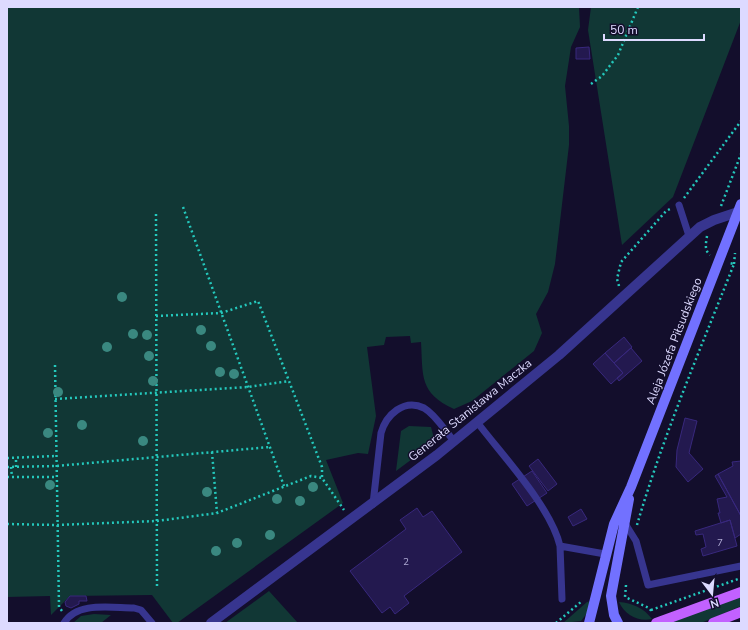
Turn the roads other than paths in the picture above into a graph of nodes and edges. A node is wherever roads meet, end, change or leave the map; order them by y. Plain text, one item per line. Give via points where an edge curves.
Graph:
1 (679, 205) dead end
2 (740, 209) edge
3 (689, 236) junction
4 (477, 422) junction
5 (454, 441) junction
6 (631, 488) junction
7 (373, 504) junction
8 (626, 525) junction
9 (560, 546) junction
10 (606, 554) junction
11 (741, 566) edge
12 (741, 592) edge
13 (562, 598) dead end
14 (741, 612) edge
15 (64, 623) edge
16 (152, 623) edge
17 (211, 623) edge
18 (589, 623) edge
19 (618, 623) edge
20 (656, 623) edge
21 (713, 623) edge

1 - 3 lane
2 - 3 street, Generała Stanisława Maczka via 700,227
2 - 6 main road, Aleja Józefa Piłsudskiego
3 - 4 street, Generała Stanisława Maczka via 559,355
4 - 5 street, Generała Stanisława Maczka
4 - 9 lane via 530,489 557,534
5 - 7 street, Generała Stanisława Maczka
5 - 7 lane via 424,408 408,406 392,412 381,433
6 - 8 main road, Aleja Józefa Piłsudskiego
6 - 10 main road, Aleja Józefa Piłsudskiego via 614,524
7 - 17 street, Generała Stanisława Maczka
8 - 11 lane via 642,556 648,585
8 - 19 main road, Aleja Józefa Piłsudskiego via 611,596
9 - 10 lane
9 - 13 lane
10 - 18 main road, Aleja Józefa Piłsudskiego
12 - 20 main road
14 - 21 main road
15 - 16 lane via 69,616 82,609 134,608 141,610

